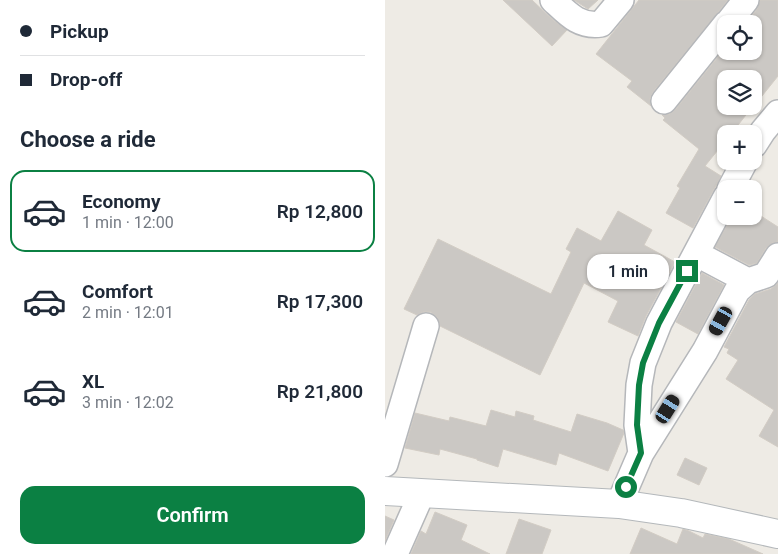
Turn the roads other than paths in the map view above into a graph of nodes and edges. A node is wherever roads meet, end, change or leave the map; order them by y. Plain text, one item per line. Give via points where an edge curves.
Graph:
1 (553, 0) edge
2 (621, 0) edge
3 (746, 0) edge
4 (734, 15) edge
5 (717, 35) edge
6 (663, 101) dead end
7 (778, 113) edge
8 (762, 135) edge
9 (717, 215) edge
10 (697, 254) junction
11 (778, 256) edge
12 (749, 281) junction
13 (425, 326) dead end
14 (641, 453) junction
15 (385, 464) edge
16 (385, 491) edge
17 (422, 493) junction
18 (619, 504) junction
19 (778, 534) edge
20 (395, 554) edge

1 - 2 street via 578,22 591,25 601,24
3 - 4 street
5 - 6 street
7 - 8 street
9 - 10 street
10 - 12 street
10 - 14 street via 659,323 643,363 637,425
11 - 12 street via 766,275
12 - 14 street via 737,291 705,351
13 - 15 street
14 - 18 street
16 - 17 street
17 - 18 street
17 - 20 street
18 - 19 street via 681,513

